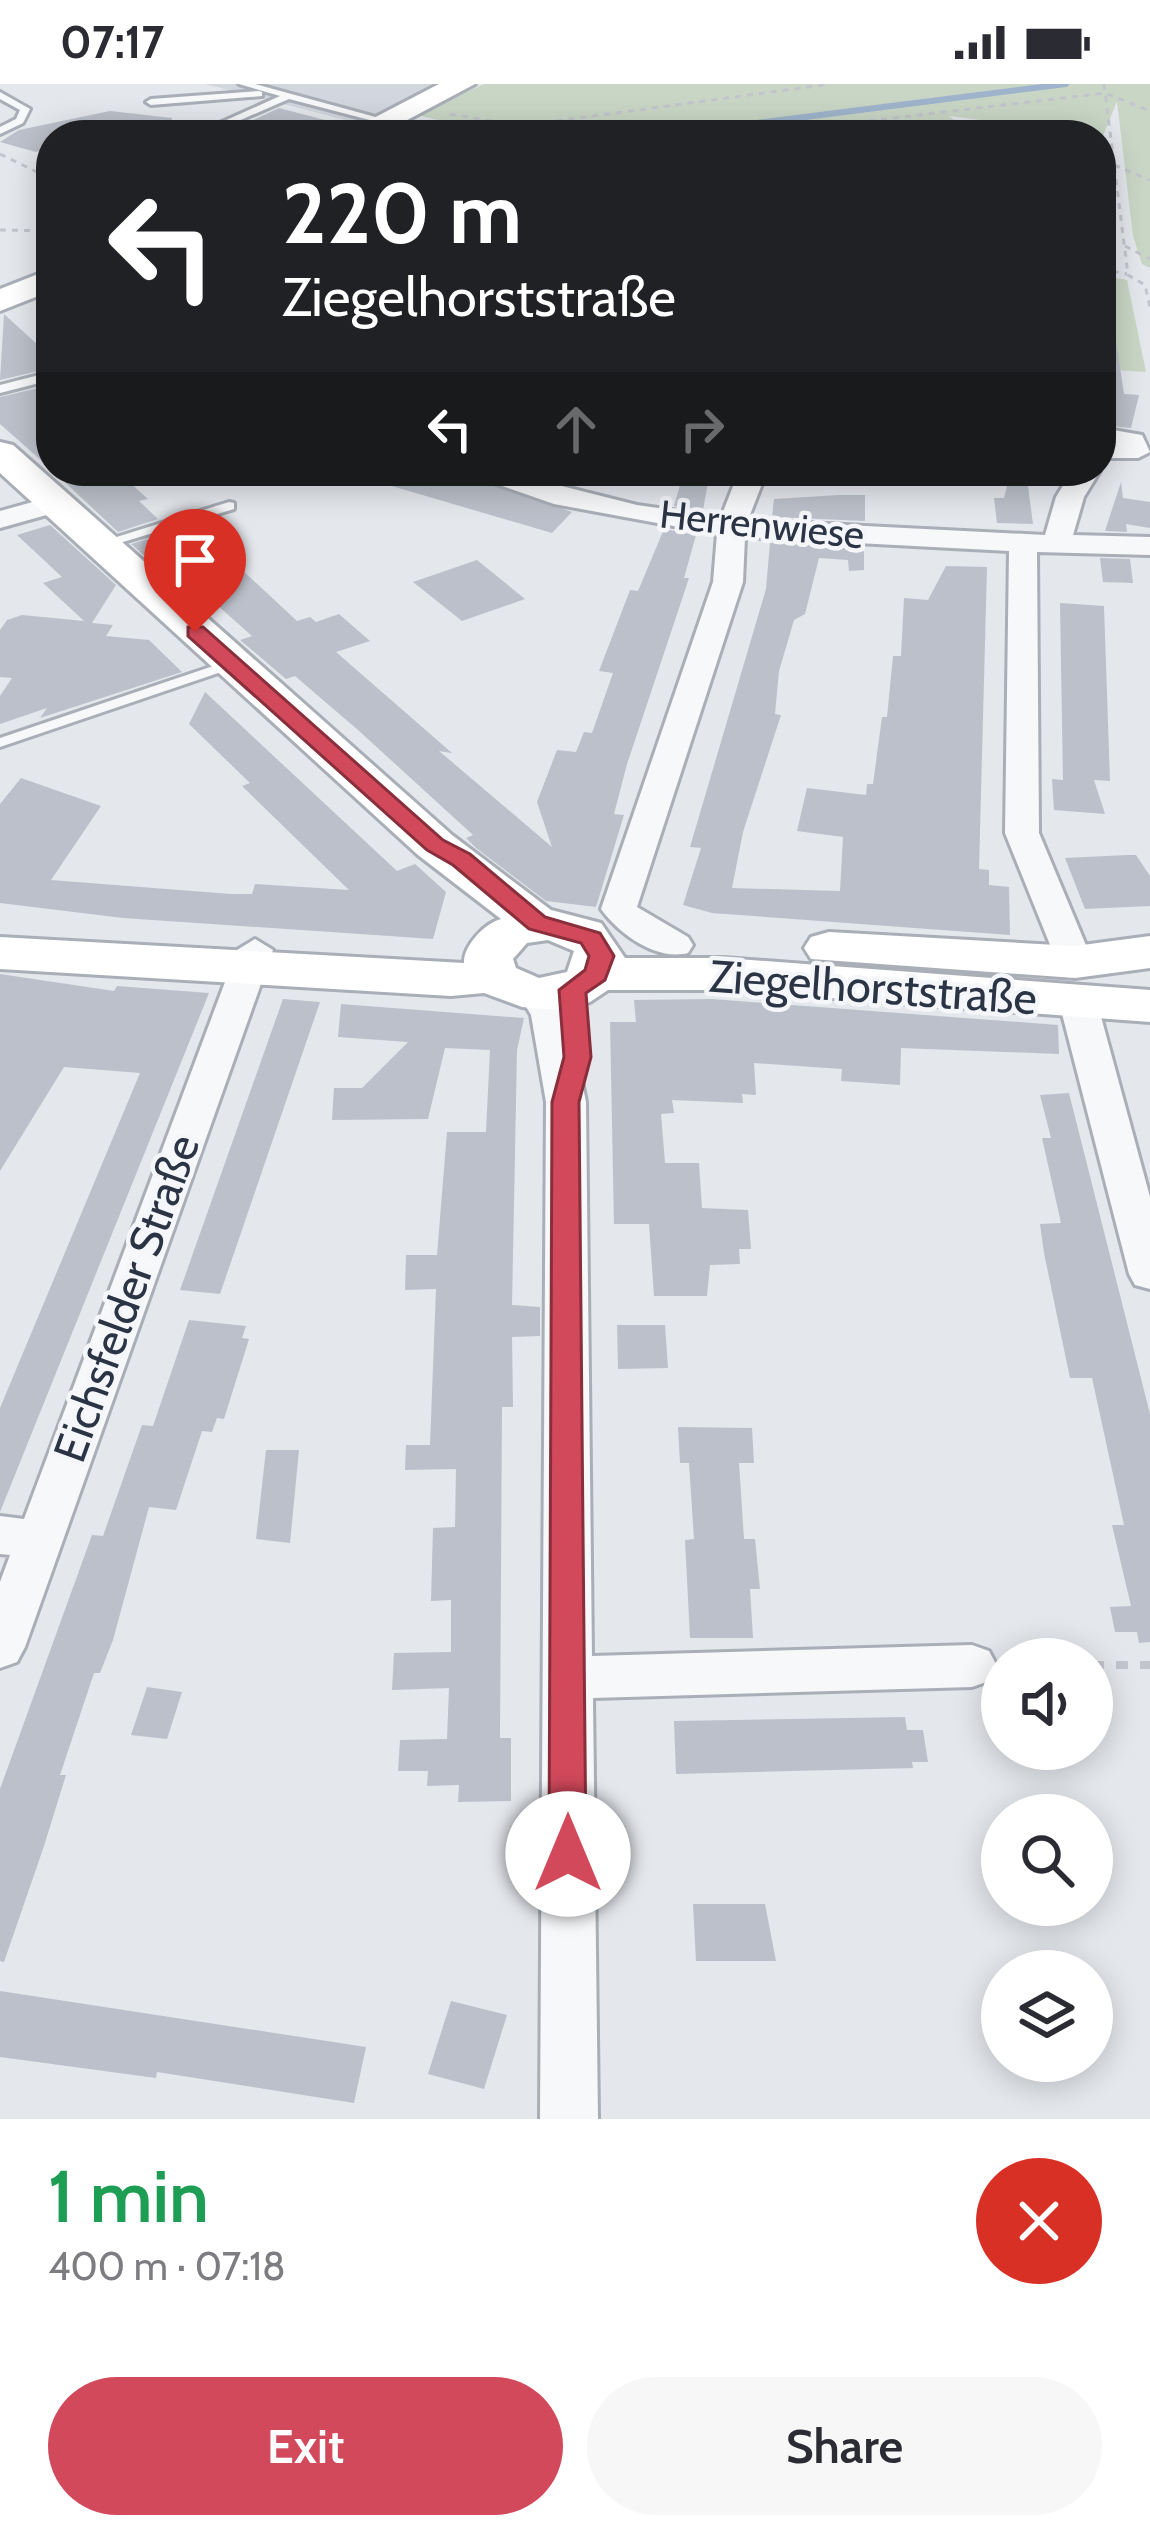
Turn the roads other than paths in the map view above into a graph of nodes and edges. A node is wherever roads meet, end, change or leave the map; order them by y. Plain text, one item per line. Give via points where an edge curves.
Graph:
1 (244, 84) edge
2 (461, 84) edge
3 (269, 93) junction
4 (0, 95) edge
5 (286, 98) junction
6 (151, 102) dead end
7 (234, 120) edge
8 (377, 120) edge
9 (389, 120) edge
10 (0, 131) edge
11 (36, 285) edge
12 (0, 301) edge
13 (36, 380) edge
14 (0, 389) edge
15 (0, 453) edge
16 (36, 483) edge
17 (39, 486) edge
18 (524, 486) edge
19 (747, 486) edge
20 (1077, 486) edge
21 (58, 502) junction
22 (229, 506) dead end
23 (0, 520) edge
24 (732, 525) junction
25 (1023, 542) junction
26 (1057, 543) junction
27 (101, 544) junction
28 (1150, 546) edge
29 (220, 564) dead end
30 (148, 587) junction
31 (231, 664) junction
32 (0, 743) edge
33 (0, 925) edge
34 (1150, 952) edge
35 (0, 953) edge
36 (550, 956) junction
37 (251, 960) junction
38 (1150, 975) edge
39 (1077, 982) junction
40 (1150, 1006) edge
41 (1150, 1274) edge
42 (19, 1537) edge
43 (0, 1647) edge
44 (972, 1666) dead end
45 (567, 1678) junction
46 (569, 2119) edge

1 - 3 lane
2 - 9 street
3 - 5 lane
3 - 6 lane
4 - 10 lane via 26,110
5 - 7 lane
5 - 8 lane
11 - 12 street
13 - 14 lane
15 - 16 street
17 - 21 street
18 - 24 street, Herrenwiese
19 - 24 street
20 - 26 street
21 - 23 street
21 - 27 street
22 - 27 lane
24 - 25 street, Herrenwiese
24 - 36 street via 728,582
25 - 26 street, Herrenwiese
25 - 39 street via 1022,833
26 - 28 street, Herrenwiese
27 - 30 street
29 - 30 lane
30 - 31 street
31 - 32 lane
31 - 36 street
33 - 37 street, Ziegelhorststraße
34 - 39 street
35 - 37 street, Ziegelhorststraße
36 - 37 street, Ziegelhorststraße via 451,980
36 - 39 street, Ziegelhorststraße via 724,974
36 - 39 street via 752,943
36 - 45 street via 550,1016 566,1102
37 - 42 street, Eichsfelder Straße
38 - 39 street
39 - 40 street, Ziegelhorststraße
39 - 41 street
42 - 43 street, Eichsfelder Straße
44 - 45 street
45 - 46 street

